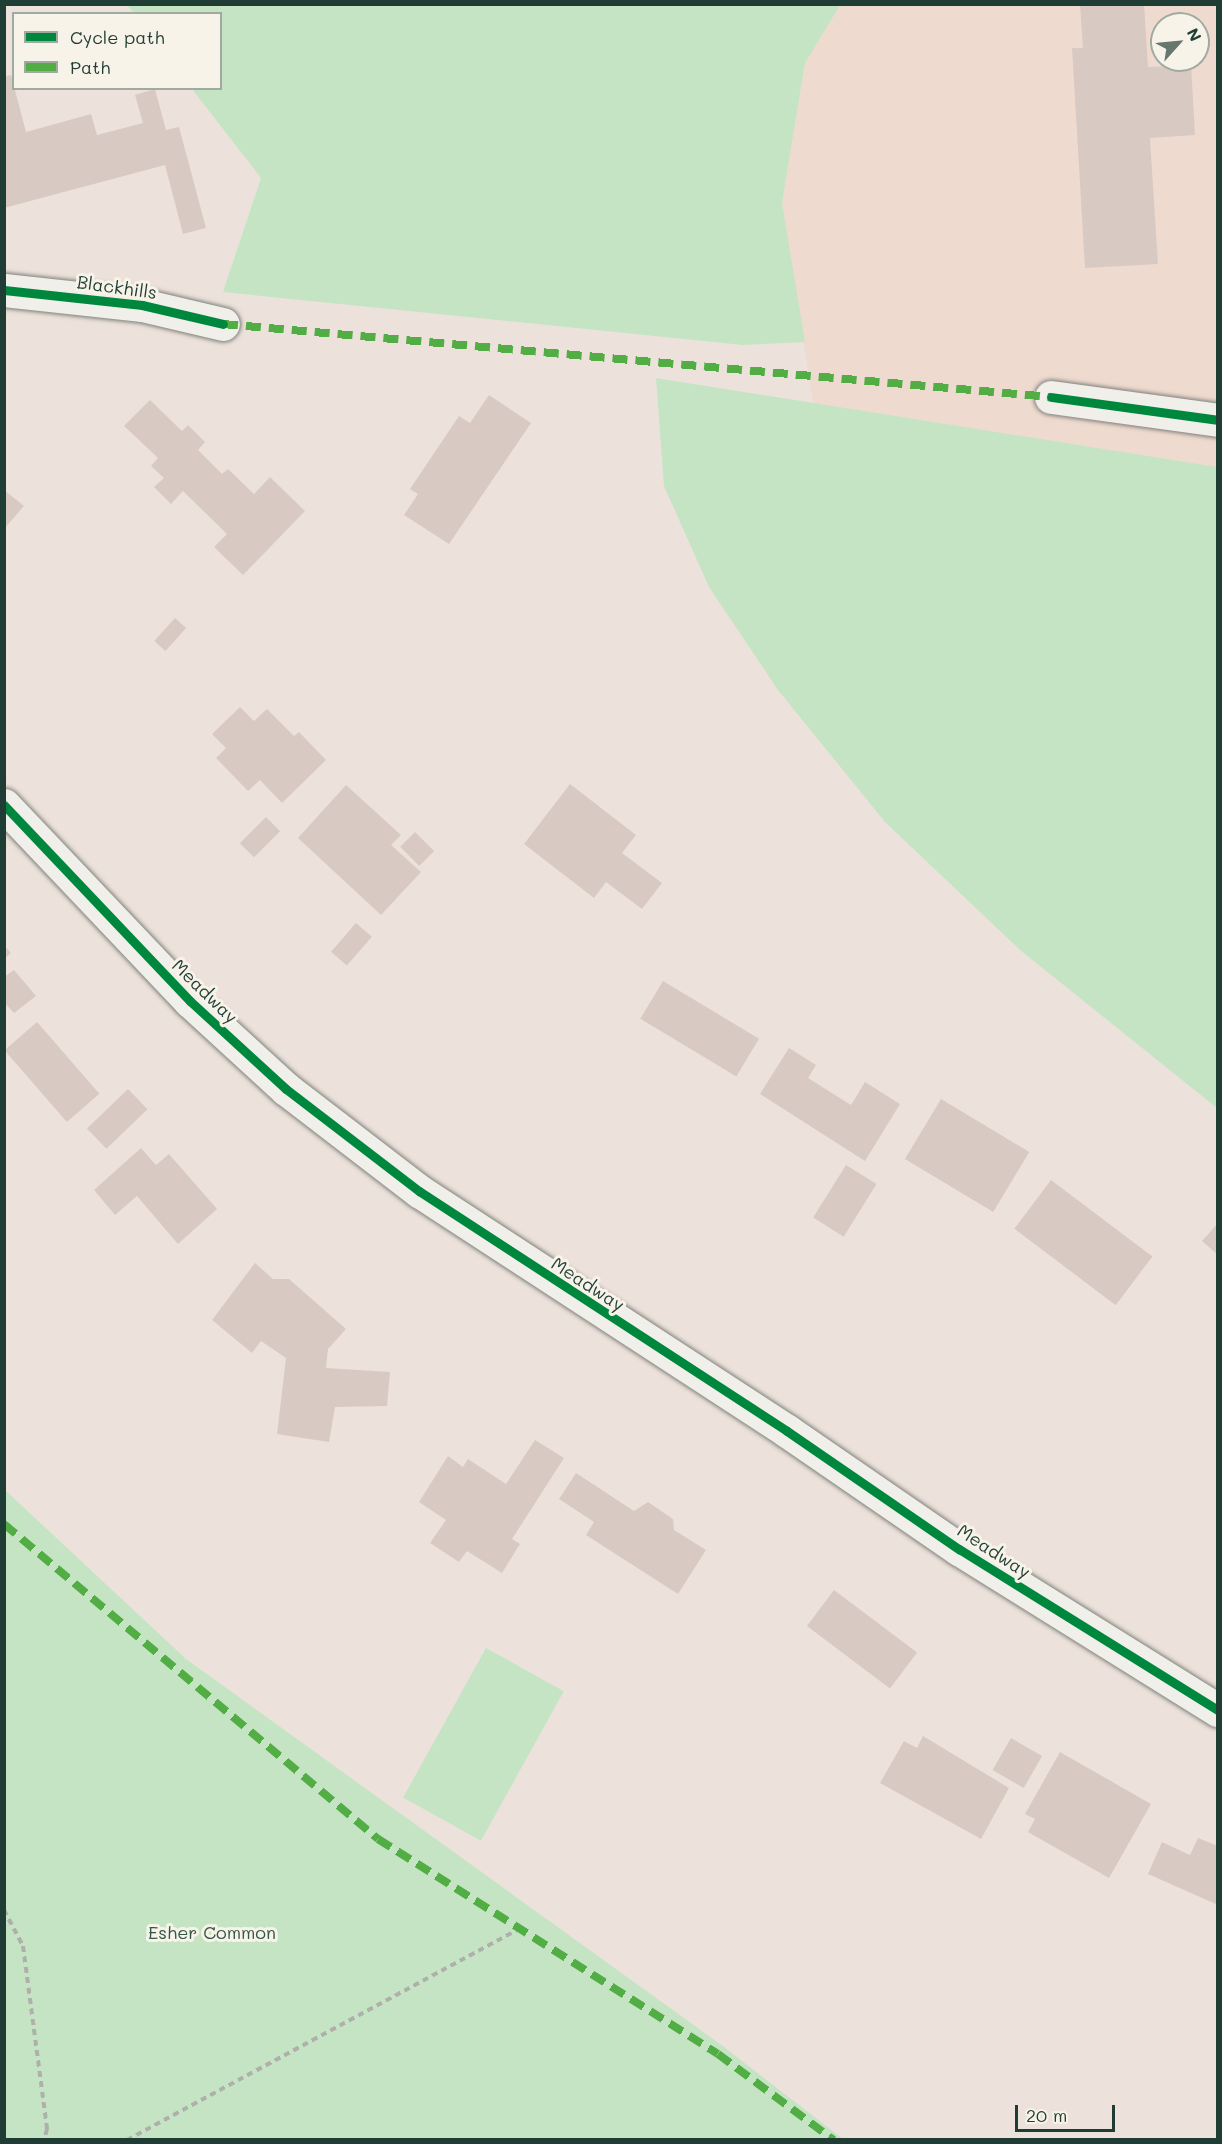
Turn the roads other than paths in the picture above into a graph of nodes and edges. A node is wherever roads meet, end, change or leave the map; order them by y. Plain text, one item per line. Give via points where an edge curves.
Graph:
1 (4, 290) edge
2 (223, 324) dead end
3 (1051, 397) dead end
4 (1218, 420) edge
5 (4, 805) edge
6 (1218, 1710) edge

1 - 2 street, Blackhills via 142,305
3 - 4 street
5 - 6 street, Meadway via 190,1001 286,1089 419,1191 796,1437 959,1549

